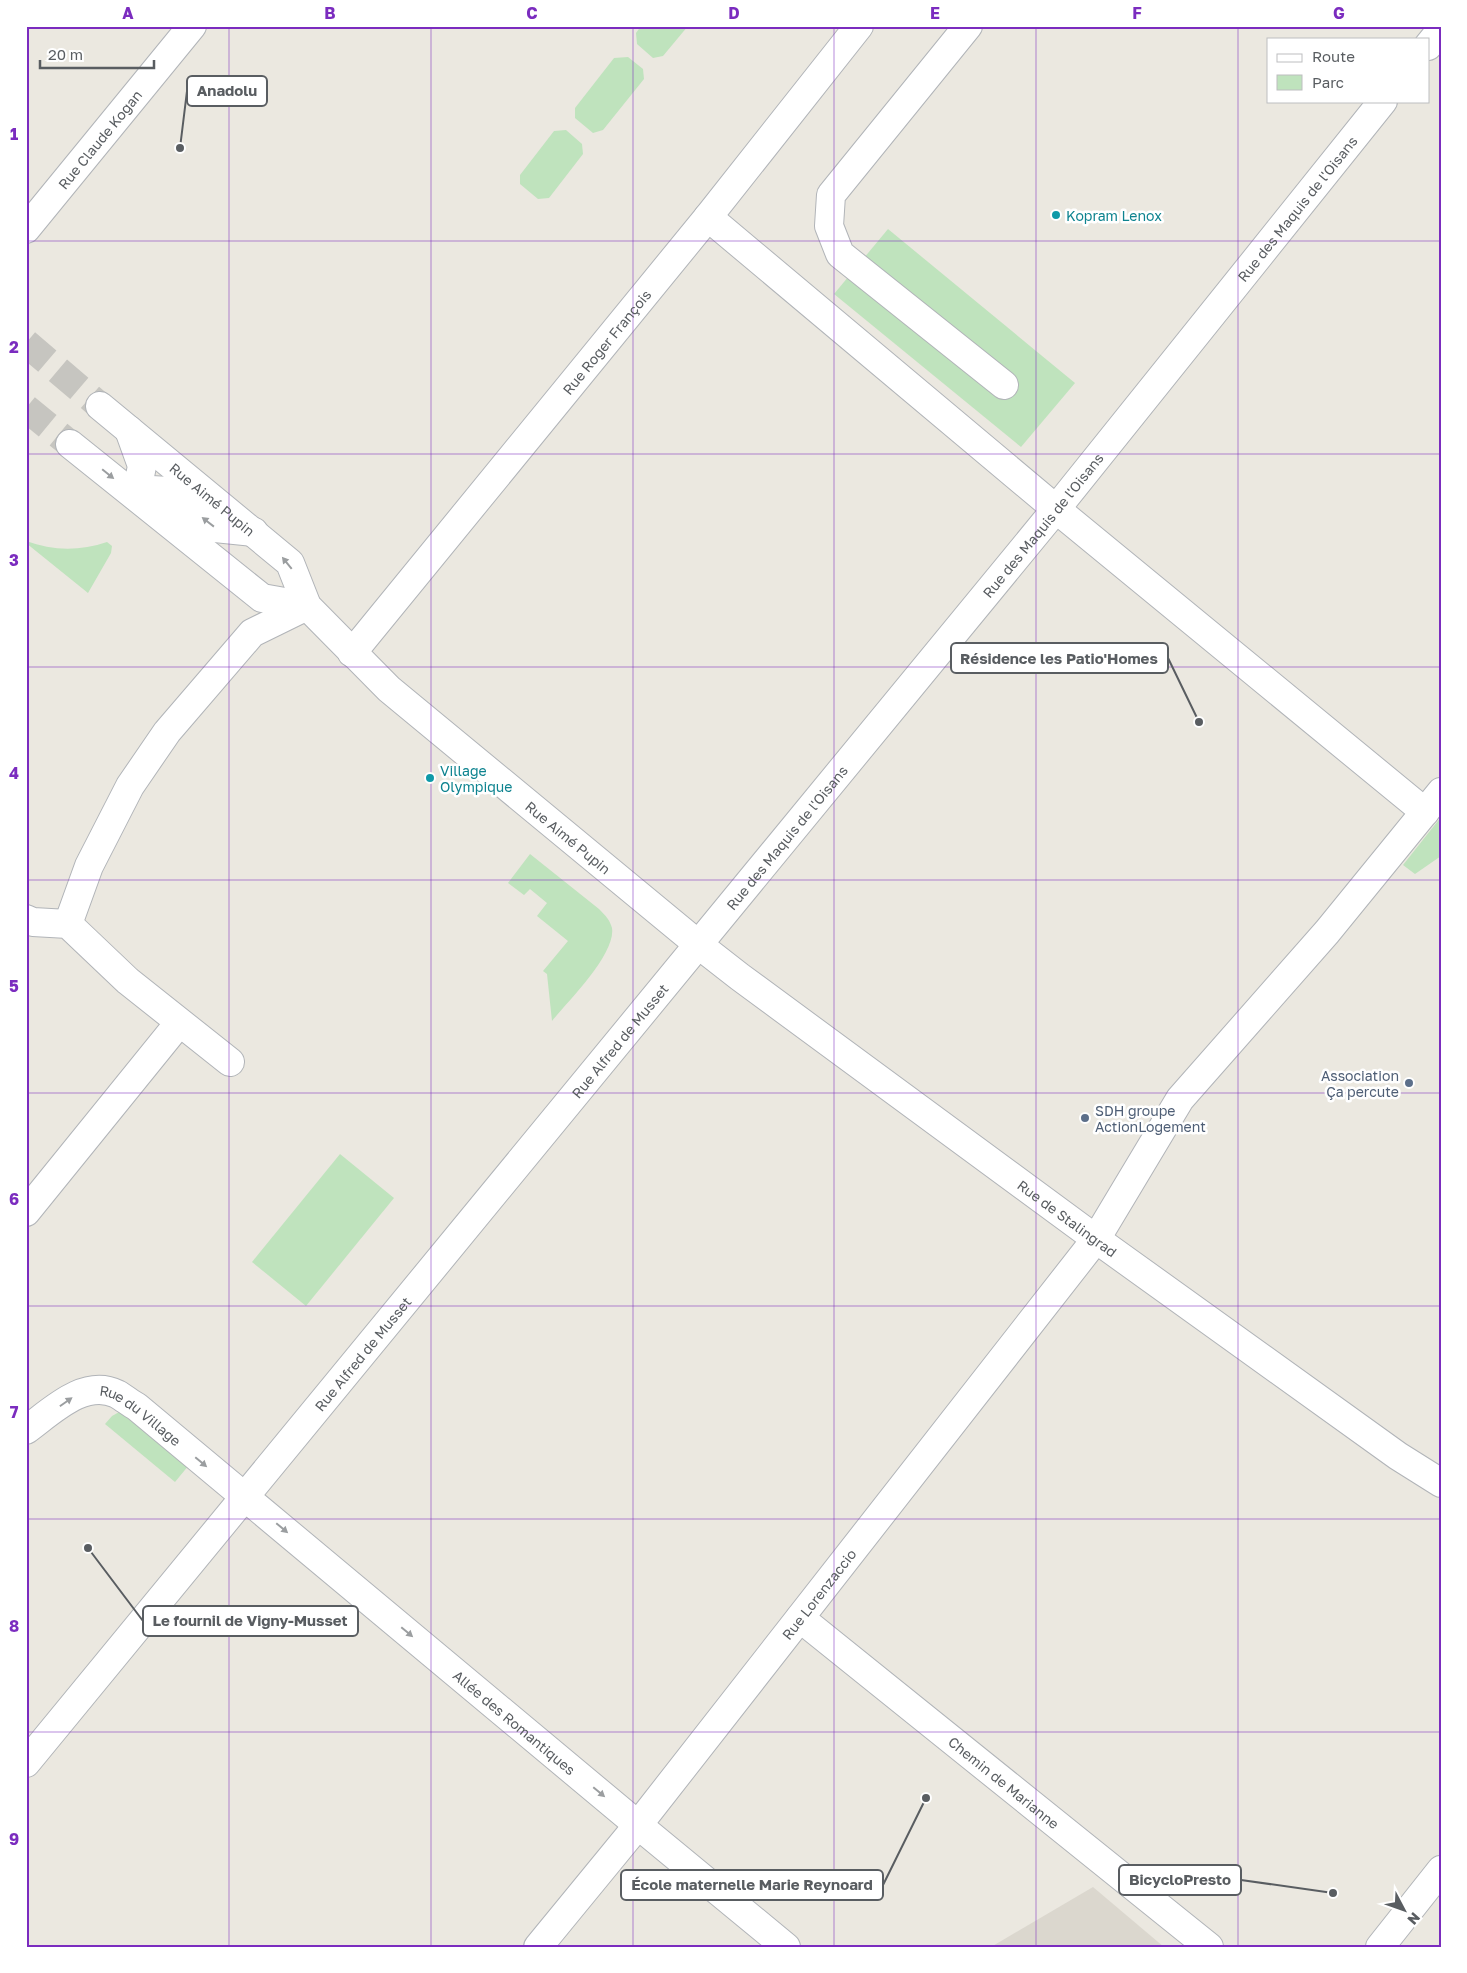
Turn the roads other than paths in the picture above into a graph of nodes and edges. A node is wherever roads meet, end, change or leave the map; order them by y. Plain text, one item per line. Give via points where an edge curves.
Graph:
1 (192, 26) edge
2 (859, 26) edge
3 (968, 26) edge
4 (1441, 30) edge
5 (1430, 44) edge
6 (1382, 102) edge
7 (708, 217) junction
8 (26, 229) edge
9 (1004, 386) dead end
10 (100, 406) tunnel mouth
11 (129, 430) junction
12 (70, 444) tunnel mouth
13 (136, 496) junction
14 (1056, 509) junction
15 (254, 532) junction
16 (307, 606) junction
17 (352, 653) junction
18 (1433, 802) edge
19 (26, 919) edge
20 (68, 924) junction
21 (699, 945) junction
22 (179, 1023) junction
23 (230, 1062) dead end
24 (26, 1212) edge
25 (1096, 1239) junction
26 (26, 1430) edge
27 (1441, 1483) edge
28 (244, 1497) junction
29 (800, 1618) junction
30 (26, 1763) edge
31 (638, 1825) junction
32 (1441, 1870) edge
33 (538, 1947) edge
34 (786, 1947) edge
35 (1209, 1947) edge
36 (1380, 1947) edge

1 - 8 street, Rue Claude Kogan
2 - 7 street, Rue Roger François
3 - 9 street via 831,195 829,226 840,254
4 - 5 street
6 - 14 street, Rue des Maquis de l'Oisans
7 - 14 street
7 - 17 street, Rue Roger François
10 - 11 street, Rue Aimé Pupin
11 - 13 street via 142,466
11 - 15 street, Rue Aimé Pupin
12 -> 13 street
15 -> 13 street via 216,528 169,491 151,490
13 - 16 street via 262,598
14 - 18 street
14 - 21 street, Rue des Maquis de l'Oisans
16 -> 15 street, Rue Aimé Pupin via 290,563
16 - 17 street, Rue Aimé Pupin
16 - 20 street via 252,632 167,732 130,786 89,866
17 - 21 street, Rue Aimé Pupin via 440,733
18 - 25 street, Rue Lorenzaccio via 1327,932 1180,1099
19 - 20 street
20 - 22 street via 128,981
21 - 25 street, Rue de Stalingrad
21 - 28 street, Rue Alfred de Musset
22 - 23 street
22 - 24 street
25 - 27 street, Rue de Stalingrad via 1390,1450
25 - 29 street, Rue Lorenzaccio
26 -> 28 street, Rue du Village via 78,1394 98,1389 116,1394
28 - 30 street, Rue Alfred de Musset
28 -> 31 street, Allée des Romantiques
29 - 31 street, Rue Lorenzaccio
29 - 35 street, Chemin de Marianne
31 - 33 street, Rue Lorenzaccio
31 - 34 street, Allée des Romantiques
32 - 36 street

